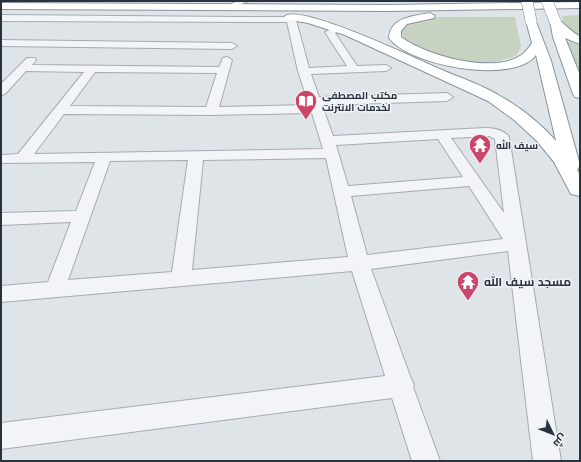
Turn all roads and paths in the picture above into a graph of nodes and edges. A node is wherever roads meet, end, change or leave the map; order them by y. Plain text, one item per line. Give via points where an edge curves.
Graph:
1 (244, 1) edge
2 (416, 1) edge
3 (494, 1) edge
4 (526, 1) edge
5 (546, 4) edge
6 (580, 5) edge
7 (1, 6) edge
8 (341, 8) junction
9 (1, 10) edge
10 (580, 12) edge
11 (233, 13) junction
12 (475, 14) junction
13 (5, 18) edge
14 (293, 18) junction
15 (118, 19) junction
16 (555, 22) junction
17 (1, 25) edge
18 (338, 29) junction
19 (580, 40) edge
20 (1, 43) edge
21 (48, 43) junction
22 (538, 43) junction
23 (98, 44) junction
24 (232, 46) junction
25 (23, 68) junction
26 (386, 68) dead end
27 (92, 69) junction
28 (354, 69) junction
29 (224, 70) junction
30 (304, 71) junction
31 (1, 91) edge
32 (580, 94) edge
33 (447, 97) dead end
34 (316, 105) junction
35 (60, 110) junction
36 (211, 111) junction
37 (442, 135) junction
38 (330, 147) junction
39 (196, 155) junction
40 (105, 156) junction
41 (23, 158) junction
42 (1, 159) edge
43 (473, 181) junction
44 (342, 192) junction
45 (579, 194) edge
46 (82, 216) junction
47 (1, 219) edge
48 (516, 244) junction
49 (359, 262) junction
50 (181, 278) junction
51 (55, 289) junction
52 (1, 294) edge
53 (402, 385) junction
54 (1, 436) edge
55 (426, 461) edge
56 (547, 461) edge

1 - 11 street
2 - 8 highway
3 - 5 highway
4 - 22 highway, bridge
5 - 6 highway
5 - 8 highway
5 - 16 highway, bridge
7 - 11 highway
8 - 11 highway
9 - 11 highway
10 - 12 highway
11 - 12 highway
11 - 14 highway
11 - 15 street
11 - 24 street
12 - 22 highway via 445,14 416,18 399,25 394,34 398,42 420,54 470,65 517,62 530,56
13 - 15 street
13 - 17 street
14 - 18 highway
14 - 30 street
15 - 23 street
16 - 19 highway via 568,35
16 - 32 highway
18 - 28 street via 330,32
18 - 45 highway via 474,88 511,109 537,130 553,148 570,173
20 - 21 street
21 - 23 street
21 - 25 street
22 - 45 highway
23 - 24 street
24 - 29 street
25 - 27 street
25 - 31 street
26 - 28 street
27 - 29 street
27 - 35 street
28 - 30 street
29 - 36 street
30 - 34 street
33 - 34 street
34 - 36 street
34 - 38 street
35 - 36 street
35 - 41 street
37 - 38 street
37 - 43 street
37 - 48 street via 491,132 502,136
38 - 39 street
38 - 44 street
39 - 40 street
39 - 50 street
40 - 41 street
40 - 46 street
41 - 42 street
43 - 44 street
43 - 48 street
44 - 49 street
46 - 47 street
46 - 51 street
48 - 49 street
48 - 56 street
49 - 50 street
49 - 53 street
50 - 51 street
51 - 52 street
53 - 54 street
53 - 55 street

